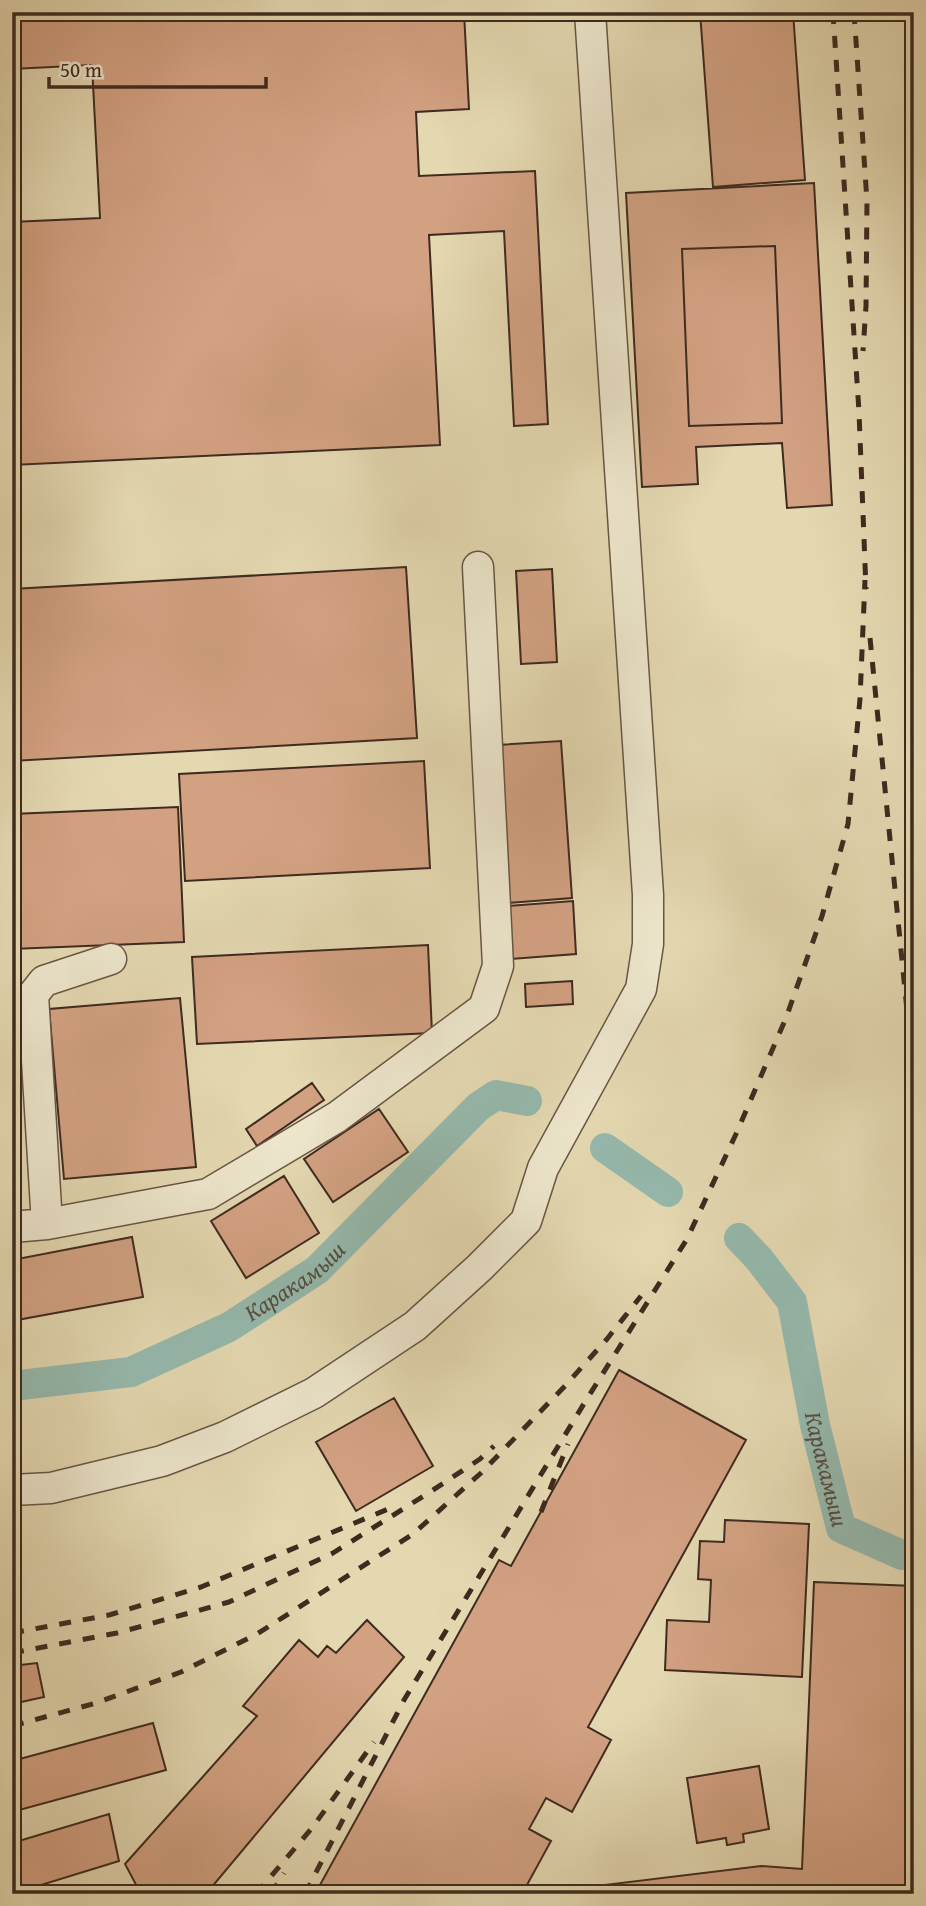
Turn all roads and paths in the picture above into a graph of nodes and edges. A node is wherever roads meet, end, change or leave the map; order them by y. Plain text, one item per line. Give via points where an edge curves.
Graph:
1 (590, 12) edge
2 (478, 567) dead end
3 (111, 959) dead end
4 (47, 1224) junction
5 (12, 1227) edge
6 (12, 1490) edge

1 - 6 street via 648,895 648,944 641,989 543,1168 526,1221 415,1326 314,1393 225,1437 162,1461 51,1488
2 - 4 street via 498,966 484,1008 337,1117 208,1194
3 - 4 street via 44,981 33,995
4 - 5 street

